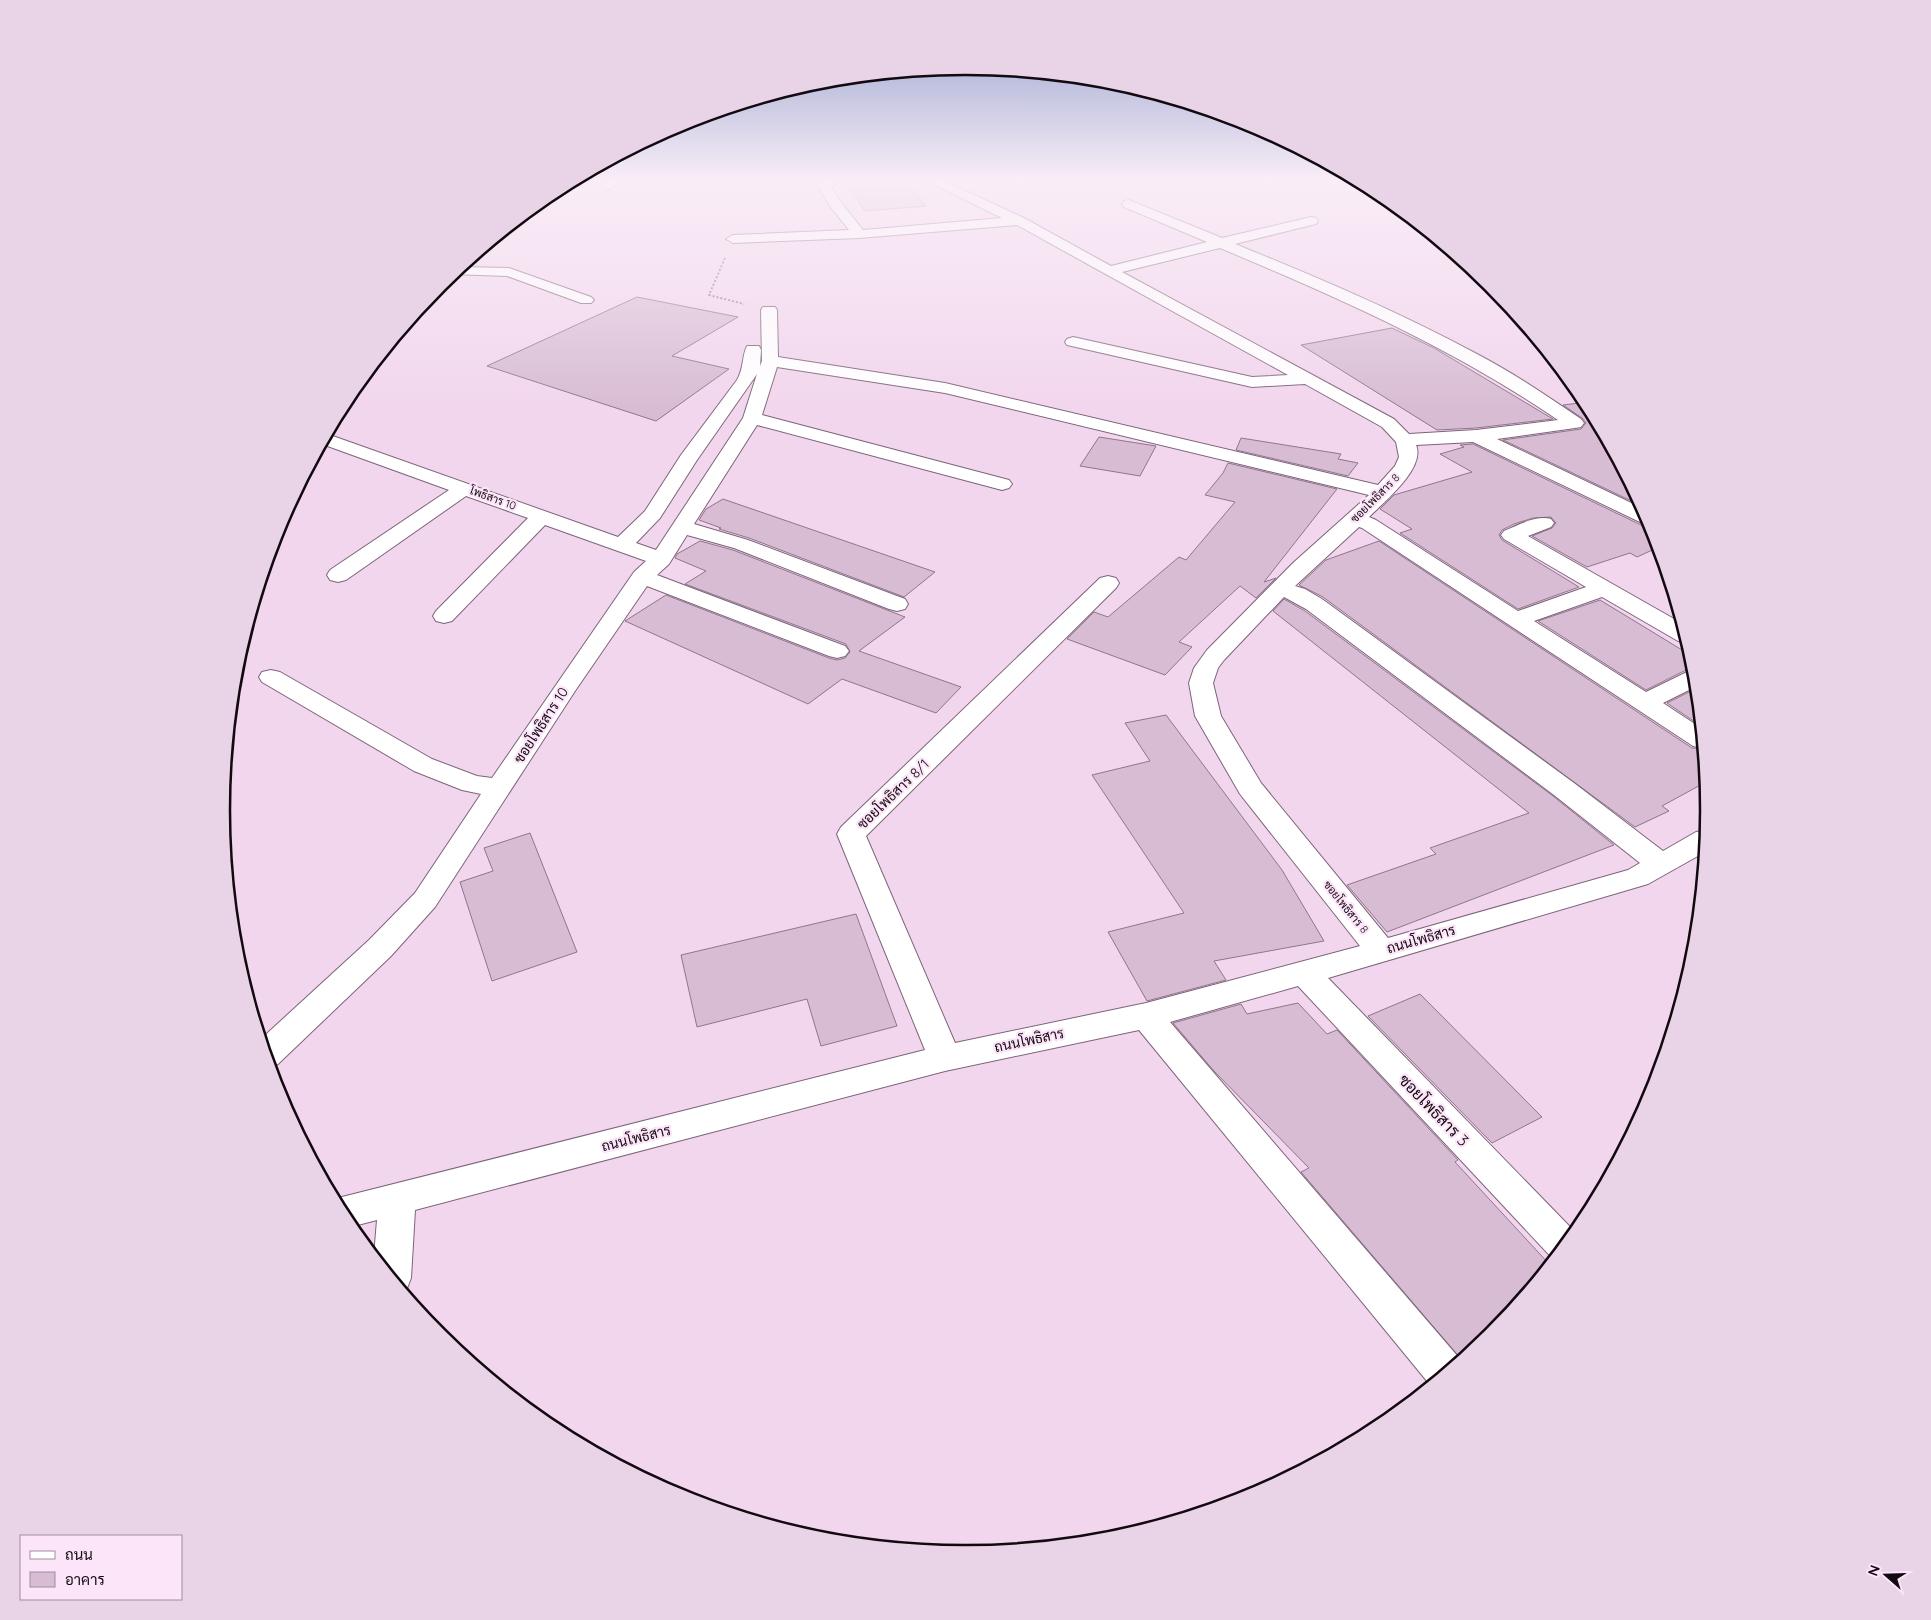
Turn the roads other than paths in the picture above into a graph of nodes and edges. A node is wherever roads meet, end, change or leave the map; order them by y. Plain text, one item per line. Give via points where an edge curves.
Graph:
1 (1086, 257) edge
2 (1168, 257) edge
3 (1252, 257) edge
4 (1111, 270) junction
5 (466, 271) edge
6 (586, 300) dead end
7 (769, 310) road end
8 (753, 341) dead end
9 (1073, 342) dead end
10 (770, 361) junction
11 (1310, 379) junction
12 (752, 418) junction
13 (1476, 436) junction
14 (1405, 440) junction
15 (330, 441) edge
16 (1002, 484) dead end
17 (465, 488) junction
18 (1381, 492) junction
19 (1638, 514) edge
20 (542, 516) junction
21 (1354, 520) junction
22 (1544, 522) dead end
23 (681, 528) junction
24 (622, 544) junction
25 (661, 559) junction
26 (338, 575) dead end
27 (642, 577) junction
28 (1108, 583) dead end
29 (1280, 589) junction
30 (1603, 589) junction
31 (897, 604) dead end
32 (444, 616) dead end
33 (1517, 619) junction
34 (1678, 631) edge
35 (837, 651) dead end
36 (271, 677) dead end
37 (1688, 681) edge
38 (1644, 703) junction
39 (1696, 736) edge
40 (500, 788) junction
41 (1699, 843) edge
42 (1662, 864) junction
43 (1381, 951) junction
44 (1304, 973) junction
45 (1146, 1016) junction
46 (271, 1050) edge
47 (945, 1058) junction
48 (398, 1199) junction
49 (350, 1211) edge
50 (1560, 1242) edge
51 (393, 1270) edge
52 (1443, 1369) edge

1 - 4 street
2 - 4 street
3 - 13 street via 1341,294 1454,348 1545,401 1575,423
4 - 11 street
5 - 6 street via 510,272
7 - 10 street, ซอยโพธิสาร 10
8 - 24 street via 751,370 745,381 688,459 653,514
9 - 11 street via 1252,382
10 - 12 street, ซอยโพธิสาร 10
10 - 18 street via 945,388
11 - 14 street via 1388,423
12 - 16 street
12 - 23 street, ซอยโพธิสาร 10
13 - 14 street
13 - 19 street
14 - 18 street, ซอยโพธิสาร 8 via 1410,455 1405,469
15 - 17 street, โพธิสาร 10
17 - 20 street, โพธิสาร 10
17 - 26 street
18 - 21 street, ซอยโพธิสาร 8
20 - 24 street, โพธิสาร 10
20 - 32 street
21 - 29 street, ซอยโพธิสาร 8
21 - 33 street via 1369,524
22 - 30 street via 1510,535
23 - 25 street, ซอยโพธิสาร 10
23 - 31 street via 741,544
24 - 25 street, โพธิสาร 10
25 - 27 street, ซอยโพธิสาร 10
27 - 35 street
27 - 40 street, ซอยโพธิสาร 10
28 - 47 street, ซอยโพธิสาร 8/1 via 852,834
29 - 42 street via 1314,604
29 - 43 street, ซอยโพธิสาร 8 via 1206,668 1201,683 1208,716 1250,788
30 - 33 street
30 - 34 street
33 - 38 street
36 - 40 street via 423,765 472,784
37 - 38 street
38 - 39 street
40 - 46 street, ซอยโพธิสาร 10 via 425,900 380,948
41 - 42 street, ถนนโพธิสาร
42 - 43 street, ถนนโพธิสาร via 1638,877
43 - 44 street, ถนนโพธิสาร
44 - 45 street, ถนนโพธิสาร
44 - 50 street, ซอยโพธิสาร 3
45 - 47 street, ถนนโพธิสาร
45 - 52 street
47 - 48 street, ถนนโพธิสาร
48 - 49 street, ถนนโพธิสาร
48 - 51 street

